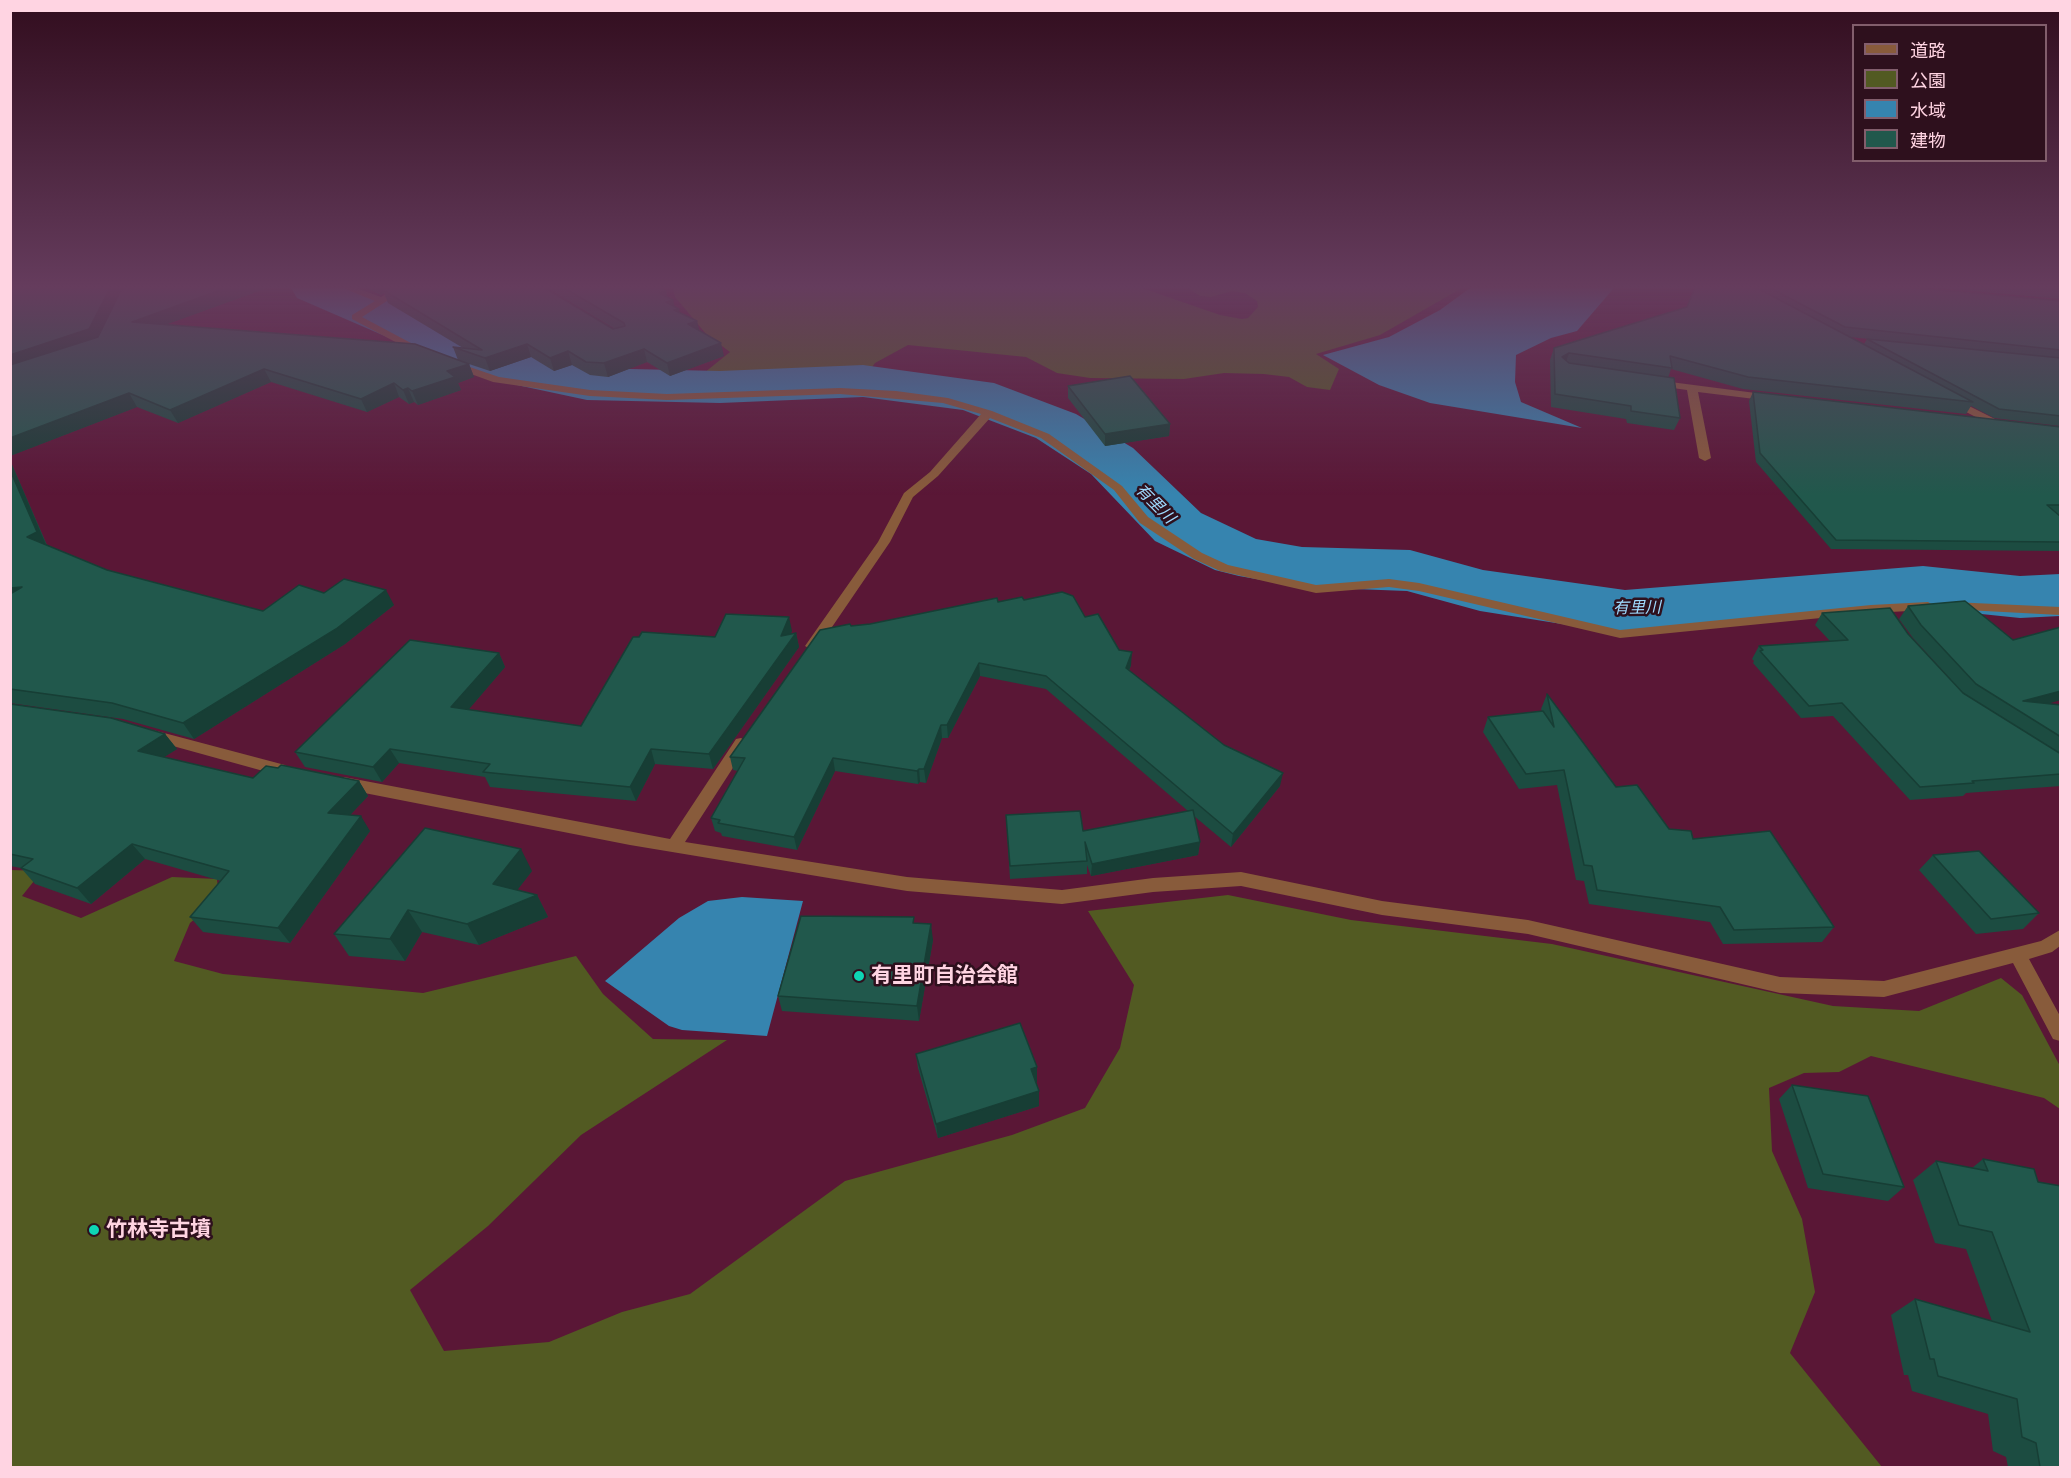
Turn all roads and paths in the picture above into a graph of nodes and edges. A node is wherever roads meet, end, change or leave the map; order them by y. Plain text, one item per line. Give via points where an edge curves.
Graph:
1 (433, 357) edge
2 (1640, 381) edge
3 (1692, 389) junction
4 (1936, 392) edge
5 (1786, 400) edge
6 (988, 413) junction
7 (1962, 420) edge
8 (1705, 458) dead end
9 (1883, 608) junction
10 (2061, 610) edge
11 (1894, 625) edge
12 (801, 661) edge
13 (133, 729) edge
14 (750, 731) edge
15 (296, 774) edge
16 (331, 780) edge
17 (674, 846) junction
18 (2061, 937) edge
19 (2018, 955) junction
20 (2061, 1033) edge

1 - 6 street via 497,380 590,393 667,397 840,391 944,400
2 - 3 street
3 - 5 street
3 - 8 street
4 - 7 street via 2002,425
6 - 9 street via 1045,436 1083,461 1118,488 1144,520 1198,556 1224,568 1316,589 1389,584 1419,587 1620,634
6 - 12 street via 934,474 908,495 884,542
9 - 10 street
9 - 11 street
13 - 15 street
14 - 17 street
16 - 17 street
17 - 19 street via 907,884 1062,897 1241,879 1382,908 1528,927 1780,985 1884,990
18 - 19 street via 2046,947
19 - 20 street

